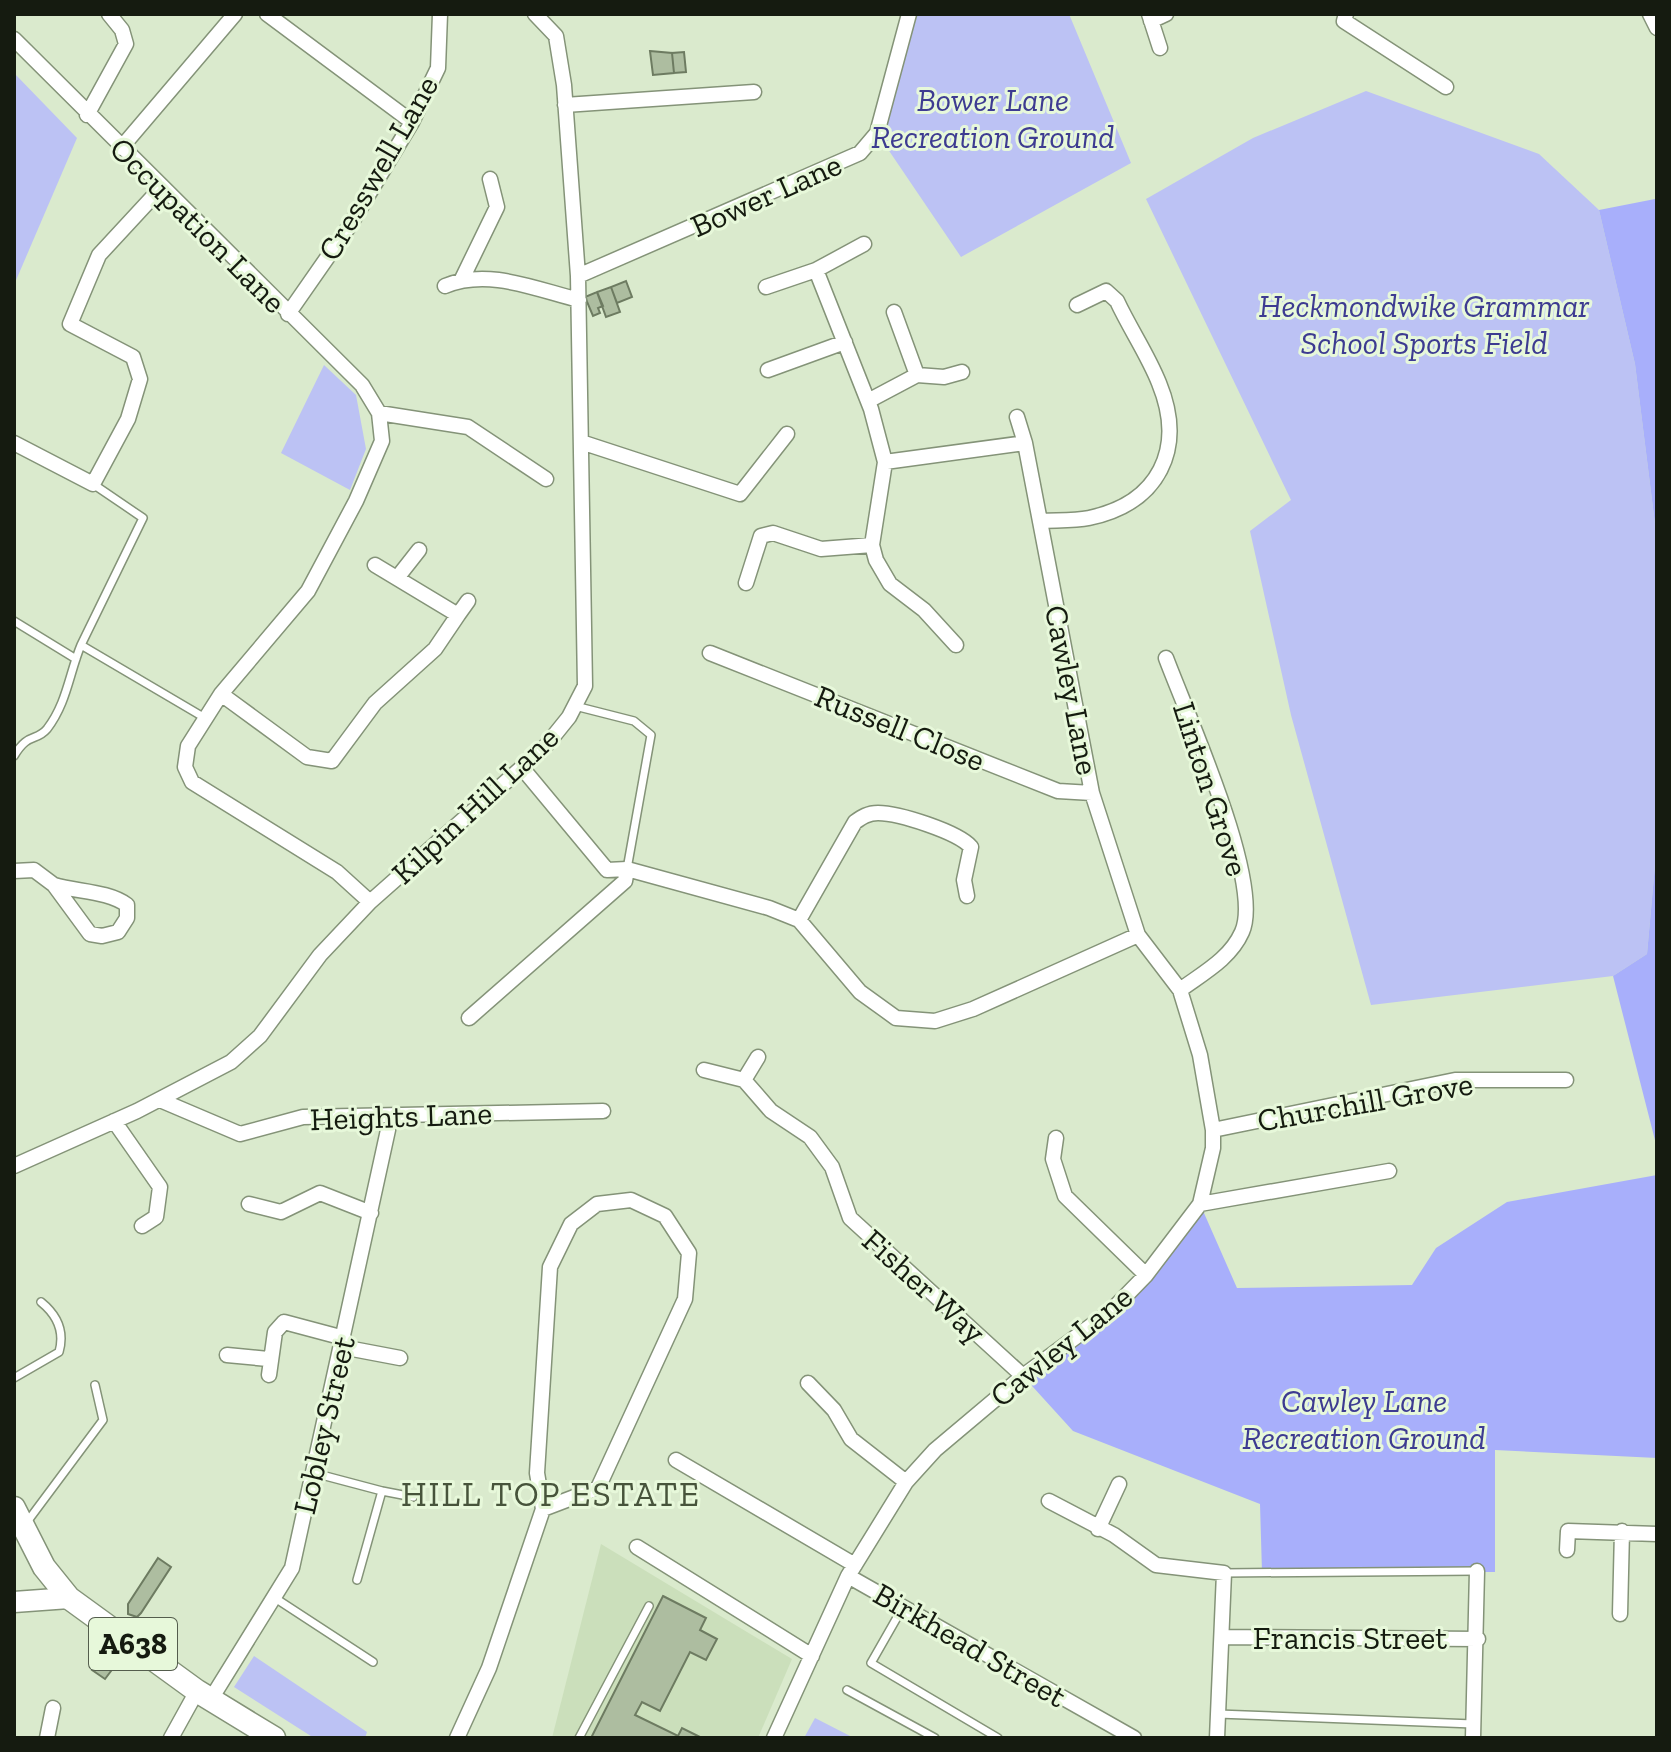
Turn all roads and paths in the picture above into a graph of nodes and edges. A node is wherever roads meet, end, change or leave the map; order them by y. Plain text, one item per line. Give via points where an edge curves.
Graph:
1 (109, 14) edge
2 (235, 14) edge
3 (267, 14) edge
4 (440, 14) edge
5 (535, 14) edge
6 (909, 14) edge
7 (1166, 14) edge
8 (1346, 14) edge
9 (1650, 14) edge
10 (1150, 18) edge
11 (1657, 28) edge
12 (14, 39) edge
13 (1160, 48) dead end
14 (1446, 87) dead end
15 (754, 92) dead end
16 (565, 105) junction
17 (87, 115) junction
18 (412, 122) junction
19 (121, 148) junction
20 (490, 179) dead end
21 (161, 188) junction
22 (864, 244) dead end
23 (816, 270) junction
24 (578, 276) junction
25 (462, 279) junction
26 (445, 286) dead end
27 (766, 287) dead end
28 (579, 300) junction
29 (1077, 305) dead end
30 (894, 312) dead end
31 (288, 314) junction
32 (845, 342) junction
33 (768, 370) dead end
34 (962, 372) dead end
35 (917, 375) junction
36 (868, 401) junction
37 (379, 413) junction
38 (1017, 417) dead end
39 (787, 434) dead end
40 (581, 442) junction
41 (14, 443) edge
42 (1025, 443) junction
43 (885, 462) junction
44 (546, 479) dead end
45 (93, 484) junction
46 (1040, 521) junction
47 (872, 545) junction
48 (419, 550) dead end
49 (375, 565) dead end
50 (397, 578) junction
51 (746, 583) dead end
52 (468, 601) dead end
53 (458, 615) junction
54 (14, 621) edge
55 (81, 645) junction
56 (956, 645) dead end
57 (710, 653) dead end
58 (1166, 658) dead end
59 (76, 659) junction
60 (221, 694) junction
61 (575, 706) junction
62 (205, 718) junction
63 (14, 756) edge
64 (523, 769) junction
65 (1092, 793) junction
66 (627, 869) junction
67 (14, 871) edge
68 (54, 885) junction
69 (967, 896) dead end
70 (370, 902) junction
71 (799, 920) junction
72 (1138, 935) junction
73 (1180, 990) junction
74 (469, 1018) dead end
75 (758, 1057) dead end
76 (704, 1070) dead end
77 (744, 1080) junction
78 (1566, 1080) dead end
79 (160, 1100) junction
80 (603, 1111) dead end
81 (114, 1121) junction
82 (388, 1130) dead end
83 (1213, 1130) junction
84 (1056, 1138) dead end
85 (14, 1166) edge
86 (1389, 1171) dead end
87 (249, 1204) dead end
88 (1200, 1204) junction
89 (371, 1213) junction
90 (142, 1226) dead end
91 (1146, 1275) junction
92 (41, 1302) dead end
93 (343, 1343) junction
94 (227, 1355) dead end
95 (400, 1358) dead end
96 (268, 1359) junction
97 (269, 1375) dead end
98 (1023, 1376) junction
99 (14, 1378) edge
100 (808, 1383) dead end
101 (95, 1385) dead end
102 (676, 1460) dead end
103 (314, 1473) junction
104 (906, 1482) junction
105 (1119, 1484) dead end
106 (382, 1491) junction
107 (413, 1497) dead end
108 (1049, 1501) dead end
109 (543, 1509) junction
110 (18, 1518) edge
111 (1098, 1529) junction
112 (1622, 1531) junction
113 (1657, 1534) edge
114 (637, 1547) dead end
115 (1567, 1550) dead end
116 (852, 1571) junction
117 (1477, 1571) joint
118 (1224, 1573) junction
119 (357, 1580) dead end
120 (69, 1598) junction
121 (275, 1598) junction
122 (14, 1602) edge
123 (649, 1606) dead end
124 (903, 1607) junction
125 (1620, 1614) dead end
126 (1222, 1637) junction
127 (1478, 1639) junction
128 (812, 1656) junction
129 (373, 1662) dead end
130 (847, 1690) dead end
131 (204, 1695) junction
132 (53, 1708) dead end
133 (1218, 1714) junction
134 (1473, 1731) edge
135 (47, 1738) edge
136 (171, 1738) edge
137 (274, 1738) edge
138 (457, 1738) edge
139 (579, 1738) edge
140 (774, 1738) edge
141 (935, 1738) edge
142 (998, 1738) edge
143 (1134, 1738) edge
144 (1217, 1738) edge

1 - 17 street via 126,44
2 - 19 street
3 - 18 street
4 - 18 street, Cresswell Lane via 438,68
5 - 16 street, Kilpin Hill Lane via 556,36
6 - 24 street, Bower Lane via 877,133 860,153
7 - 10 street
8 - 14 street via 1344,21
9 - 11 street
10 - 13 street
12 - 17 street, Occupation Lane
15 - 16 street
16 - 24 street, Kilpin Hill Lane
17 - 19 street, Occupation Lane
18 - 31 street, Cresswell Lane
19 - 21 street, Occupation Lane
20 - 25 street via 497,207
21 - 31 street, Occupation Lane
21 - 45 street via 99,255 70,324 133,357 140,379 128,419
22 - 23 street
23 - 27 street
23 - 32 street
24 - 28 street, Kilpin Hill Lane
25 - 26 street
25 - 28 street via 486,277
28 - 40 street, Kilpin Hill Lane
29 - 46 street via 1109,287 1159,383 1170,423 1167,456 1154,483 1136,500 1086,519
30 - 35 street
31 - 37 street, Occupation Lane via 362,385
32 - 33 street
32 - 36 street
34 - 35 street
35 - 36 street
36 - 43 street
37 - 44 street via 468,427
37 - 60 street via 382,441 308,591
38 - 42 street, Cawley Lane
39 - 40 street via 740,494
40 - 61 street, Kilpin Hill Lane via 585,686
41 - 45 street
42 - 43 street
42 - 46 street, Cawley Lane
43 - 47 street
45 - 55 lane via 143,518
46 - 65 street, Cawley Lane
47 - 51 street via 821,549 773,533 761,536
47 - 56 street via 890,584
48 - 50 street
49 - 50 street
50 - 53 street
52 - 53 street
53 - 60 street via 435,649 375,703 332,761 307,757
54 - 59 lane
55 - 59 lane
55 - 62 lane
57 - 65 street, Russell Close via 1058,791
58 - 73 street, Linton Grove via 1234,840 1246,901 1243,930 1228,956
59 - 63 lane via 56,715 42,734 25,739
60 - 62 street
61 - 64 street, Kilpin Hill Lane
61 - 66 lane via 634,721 651,735
62 - 70 street via 188,746 185,767 192,782 337,872
64 - 66 street via 607,870
64 - 70 street, Kilpin Hill Lane
65 - 72 street, Cawley Lane
66 - 71 street
66 - 74 street via 625,881
67 - 68 street via 34,870
68 - 68 street via 90,934 118,932 127,918 127,905 114,896
69 - 71 street via 964,880 971,847 964,838 909,819 866,814 855,822
70 - 79 street, Kilpin Hill Lane via 320,955 260,1036 231,1062
71 - 72 street via 860,992 896,1018 935,1021
72 - 73 street, Cawley Lane
73 - 83 street, Cawley Lane via 1200,1055
75 - 77 street
76 - 77 street
77 - 98 street, Fisher Way via 771,1111 810,1137 832,1167 850,1218
78 - 83 street, Churchill Grove via 1455,1080
79 - 80 street, Heights Lane via 240,1134 303,1117
79 - 81 street, Kilpin Hill Lane
81 - 85 street, Kilpin Hill Lane
81 - 90 street via 160,1187 156,1217
82 - 89 street, Lobley Street
83 - 88 street, Cawley Lane
84 - 91 street via 1046,1159 1065,1196
86 - 88 street
87 - 89 street via 281,1212 320,1193
88 - 91 street, Cawley Lane
89 - 93 street, Lobley Street
91 - 98 street, Cawley Lane via 1111,1311
92 - 99 lane via 58,1319 62,1344 59,1352
93 - 95 street
93 - 96 street via 284,1322 275,1332
93 - 103 street, Lobley Street
94 - 96 street
96 - 97 street
98 - 104 street, Cawley Lane via 935,1450
100 - 104 street via 834,1410 851,1439
101 - 110 lane via 103,1420
102 - 116 street, Birkhead Street
103 - 106 lane
103 - 121 street, Lobley Street via 292,1568
104 - 116 street, Cawley Lane
105 - 111 street
106 - 107 lane
106 - 119 lane
108 - 111 street
109 - 109 street via 537,1473 550,1267 571,1224 597,1204 631,1200 665,1216 689,1253 685,1299 598,1488
109 - 138 street via 489,1668
110 - 120 main road, A638 via 44,1567
111 - 118 street via 1156,1565
112 - 113 street
112 - 115 street via 1568,1531
112 - 125 street
114 - 128 street
116 - 124 street, Birkhead Street
116 - 128 street, Cawley Lane
117 - 118 lane
117 - 127 street
118 - 126 street
120 - 122 main road
120 - 131 main road, A638
121 - 129 lane
121 - 131 street, Lobley Street
123 - 139 lane
124 - 142 lane via 871,1663
124 - 143 street, Birkhead Street
126 - 127 street, Francis Street
126 - 133 street
127 - 134 street
128 - 140 street, Cawley Lane
130 - 141 lane
131 - 136 street, Lobley Street
131 - 137 main road, A638
132 - 135 street
133 - 134 lane
133 - 144 street

